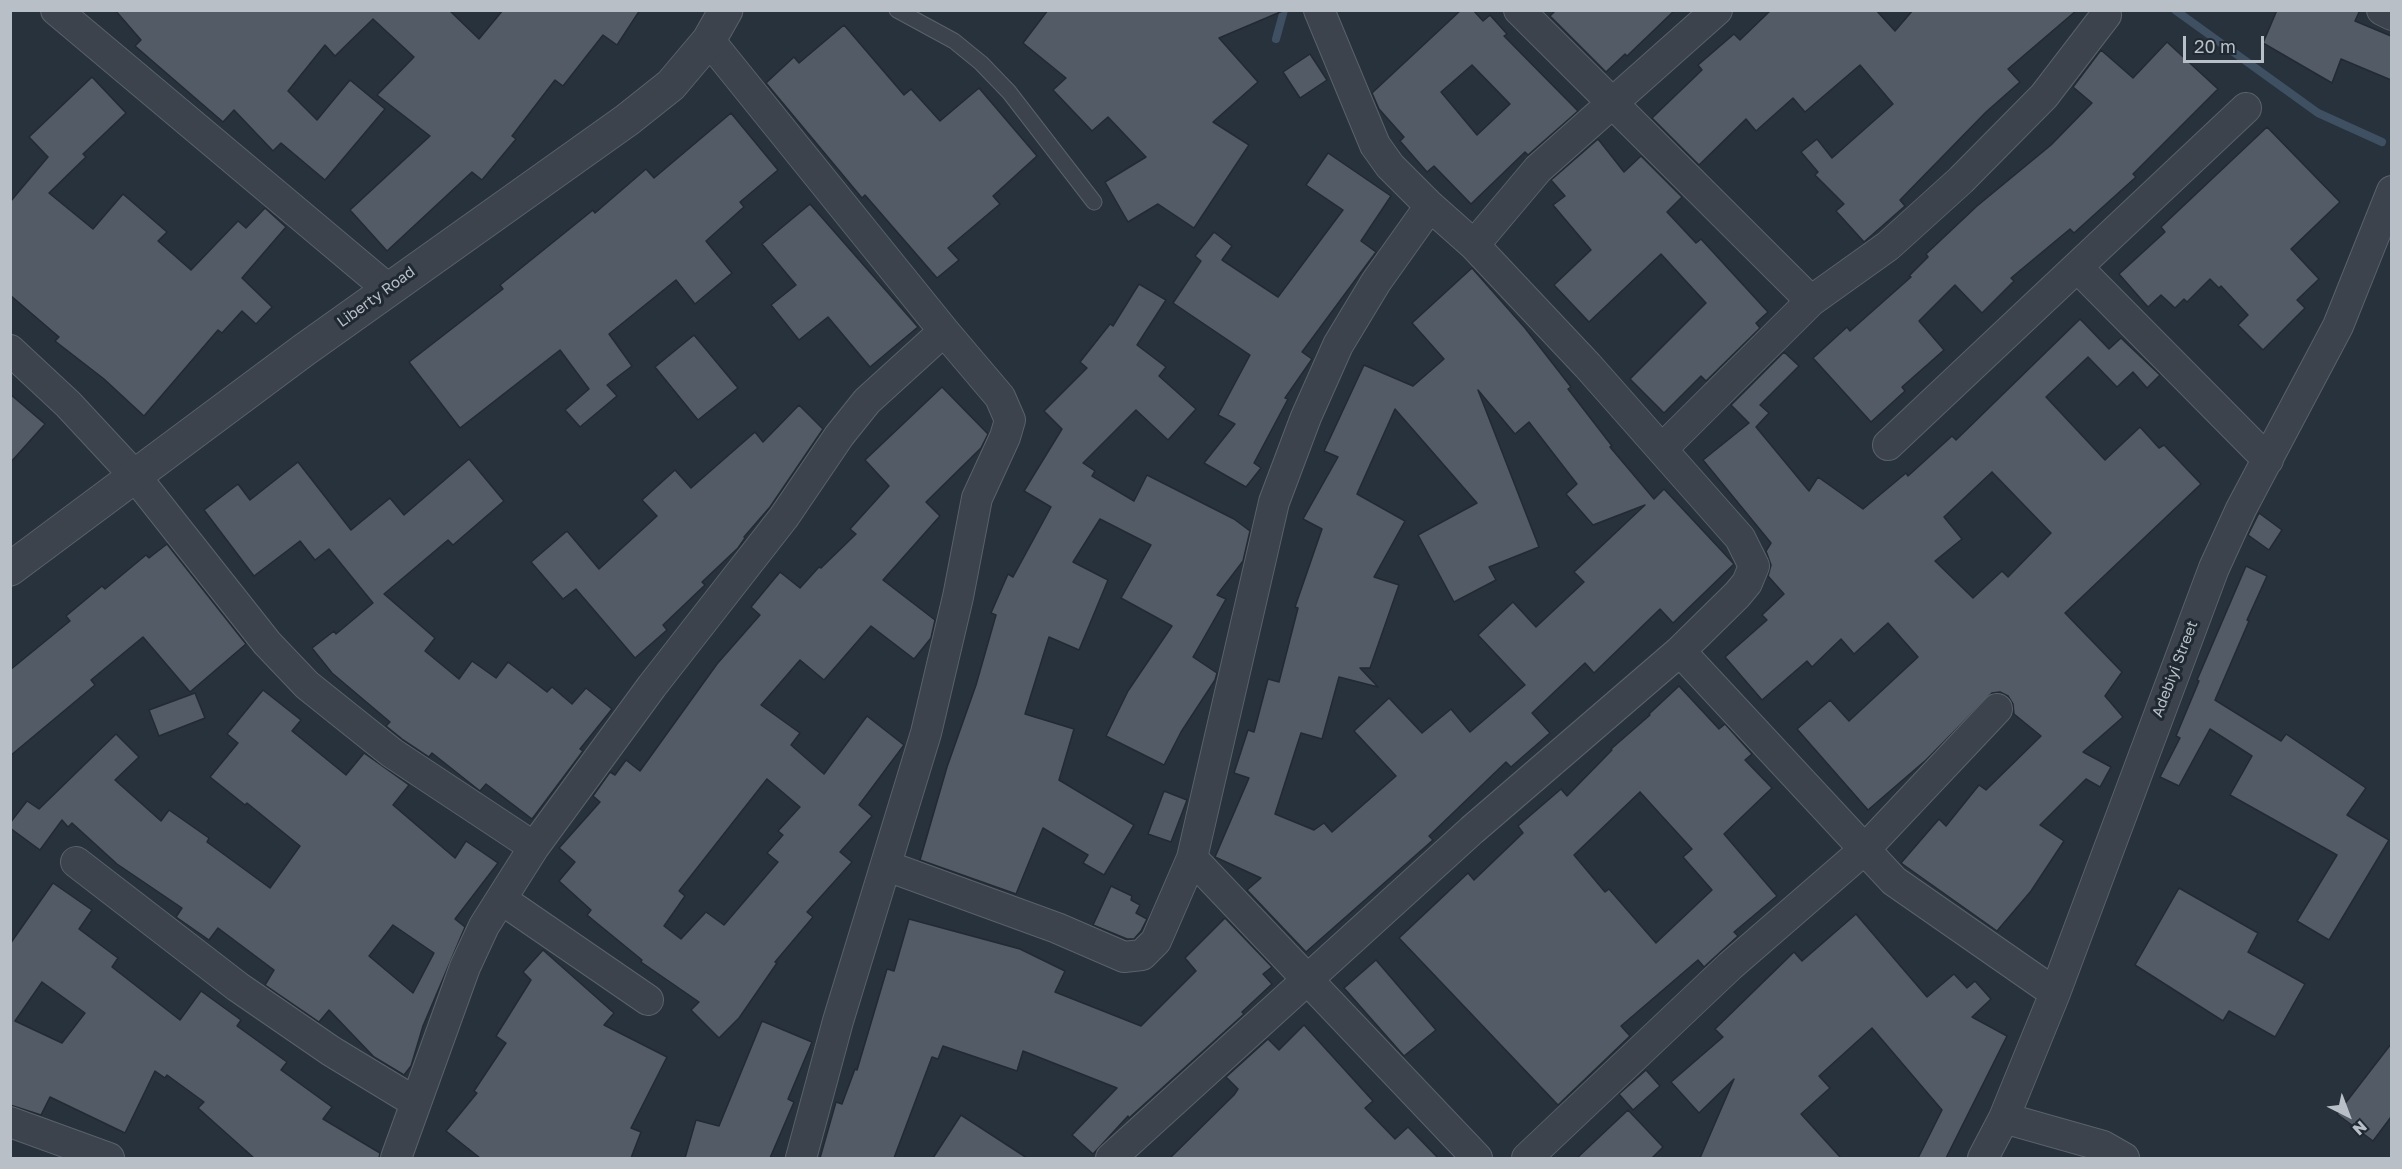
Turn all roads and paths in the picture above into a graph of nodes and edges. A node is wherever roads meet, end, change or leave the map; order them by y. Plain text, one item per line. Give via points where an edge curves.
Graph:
1 (56, 10) edge
2 (726, 10) edge
3 (897, 10) edge
4 (1519, 10) edge
5 (1717, 10) edge
6 (2382, 10) edge
7 (1320, 11) edge
8 (2106, 15) dead end
9 (2391, 15) edge
10 (710, 40) junction
11 (1610, 103) junction
12 (2246, 108) dead end
13 (2391, 191) edge
14 (1094, 202) dead end
15 (1430, 206) junction
16 (1474, 245) junction
17 (2078, 268) junction
18 (388, 288) junction
19 (1811, 301) junction
20 (944, 331) junction
21 (10, 350) edge
22 (1888, 445) dead end
23 (1663, 448) junction
24 (2268, 460) junction
25 (135, 476) junction
26 (10, 569) edge
27 (1680, 651) junction
28 (1997, 709) dead end
29 (534, 847) junction
30 (1865, 849) junction
31 (1192, 858) junction
32 (76, 862) dead end
33 (887, 866) junction
34 (501, 899) junction
35 (1305, 980) junction
36 (2055, 993) junction
37 (648, 1000) dead end
38 (415, 1102) junction
39 (2004, 1118) junction
40 (10, 1122) edge
41 (109, 1158) edge
42 (396, 1158) edge
43 (801, 1158) edge
44 (1110, 1158) edge
45 (1477, 1158) edge
46 (1527, 1158) edge
47 (1983, 1158) edge
48 (2124, 1158) edge

1 - 18 street
2 - 10 street, Liberty Road
3 - 14 lane via 954,41 981,63 1009,92
4 - 11 street
5 - 11 street
6 - 9 street
7 - 15 street via 1375,146
8 - 19 street via 2044,96 1961,180 1888,246
10 - 18 street, Liberty Road via 671,85 627,120
10 - 20 street
11 - 16 street via 1538,169
11 - 19 street
12 - 17 street
13 - 24 street, Adebiyi Street via 2338,326
15 - 16 street
15 - 31 street via 1376,282 1338,345 1274,502
16 - 23 street
17 - 22 street
17 - 24 street
18 - 25 street, Liberty Road
19 - 23 street
20 - 29 street via 874,394 839,436 784,517
20 - 33 street via 999,397 1010,420 977,498 926,733
21 - 25 street via 68,404
23 - 27 street via 1740,538 1754,566 1737,595
24 - 36 street, Adebiyi Street via 2214,568
25 - 26 street, Liberty Road
25 - 29 street via 267,643 308,685 392,753
27 - 30 street
27 - 35 street
28 - 30 street
29 - 34 street
30 - 36 street via 1894,881
30 - 46 street via 1730,966
31 - 33 street via 1156,941 1142,955 1124,957 1057,928
31 - 35 street
32 - 38 street via 238,987
33 - 43 street via 838,1021
34 - 37 street
34 - 38 street via 465,967
35 - 44 street
35 - 45 street
36 - 39 street, Adebiyi Street
38 - 42 street
39 - 47 street, Adebiyi Street
39 - 48 street via 2103,1146
40 - 41 street

